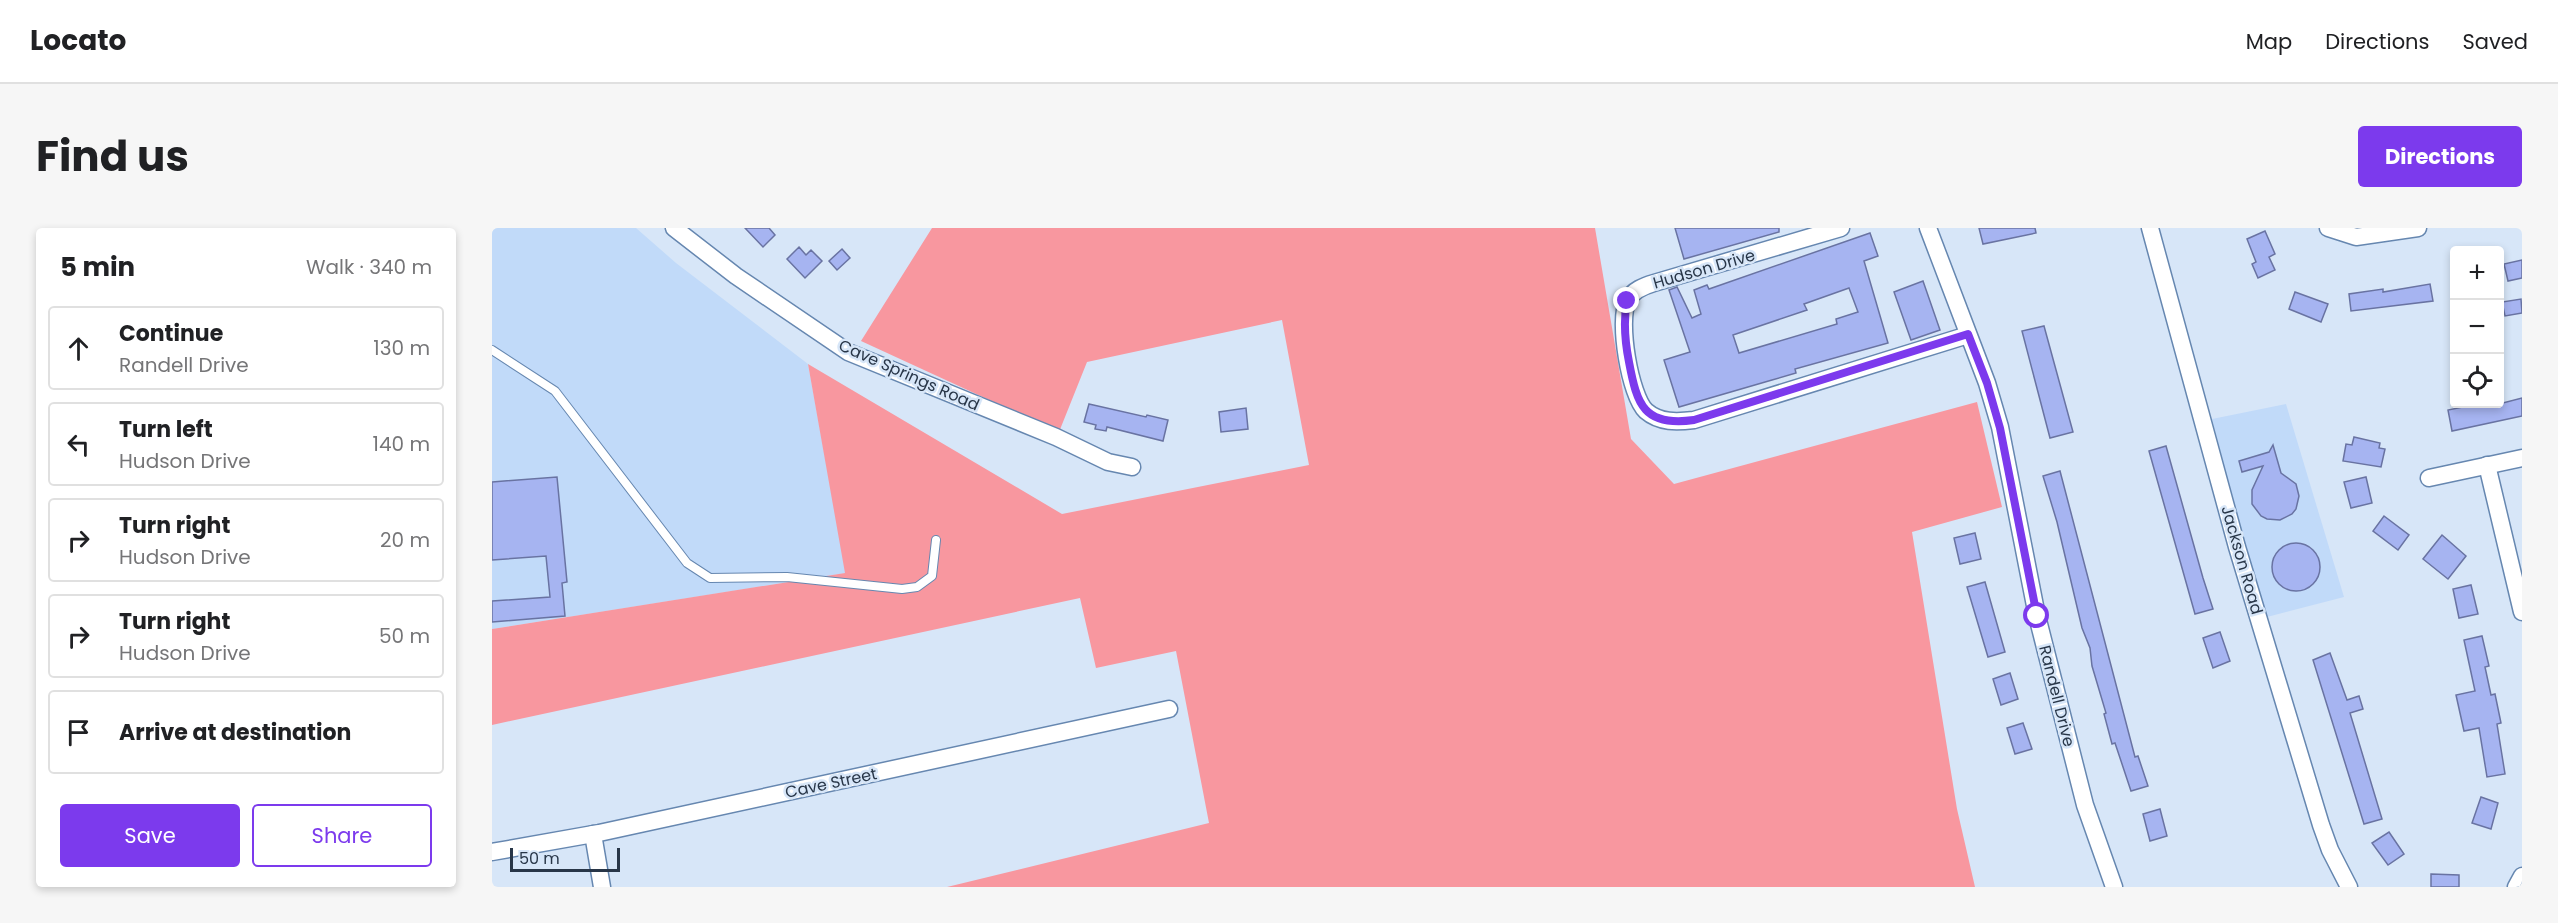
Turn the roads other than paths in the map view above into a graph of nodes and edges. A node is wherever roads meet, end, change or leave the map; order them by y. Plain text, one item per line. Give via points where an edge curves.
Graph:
1 (674, 228) edge
2 (1840, 228) edge
3 (1929, 228) edge
4 (2150, 228) edge
5 (2328, 228) edge
6 (2418, 228) edge
7 (1968, 334) junction
8 (492, 350) edge
9 (2522, 458) edge
10 (2487, 465) junction
11 (1132, 467) dead end
12 (2429, 478) dead end
13 (936, 540) dead end
14 (2522, 612) edge
15 (1169, 709) dead end
16 (593, 834) junction
17 (492, 852) edge
18 (2522, 876) edge
19 (602, 887) edge
20 (2114, 887) edge
21 (2349, 887) edge
22 (2516, 887) edge

1 - 11 street, Cave Springs Road via 848,352 1108,462
2 - 7 street, Hudson Drive via 1654,283 1632,294 1624,317 1627,352 1637,399 1645,410 1668,422 1694,420
3 - 7 street, Randell Drive
4 - 21 street, Jackson Road via 2256,612 2321,825
5 - 6 street via 2356,237
7 - 20 street, Randell Drive via 2000,428 2037,616 2085,805
8 - 13 lane via 555,391 687,563 711,578 787,577 872,587 917,587 932,576
9 - 10 street
10 - 12 street
10 - 14 street
15 - 16 street, Cave Street
16 - 17 street, Cave Street
16 - 19 street
18 - 22 street

